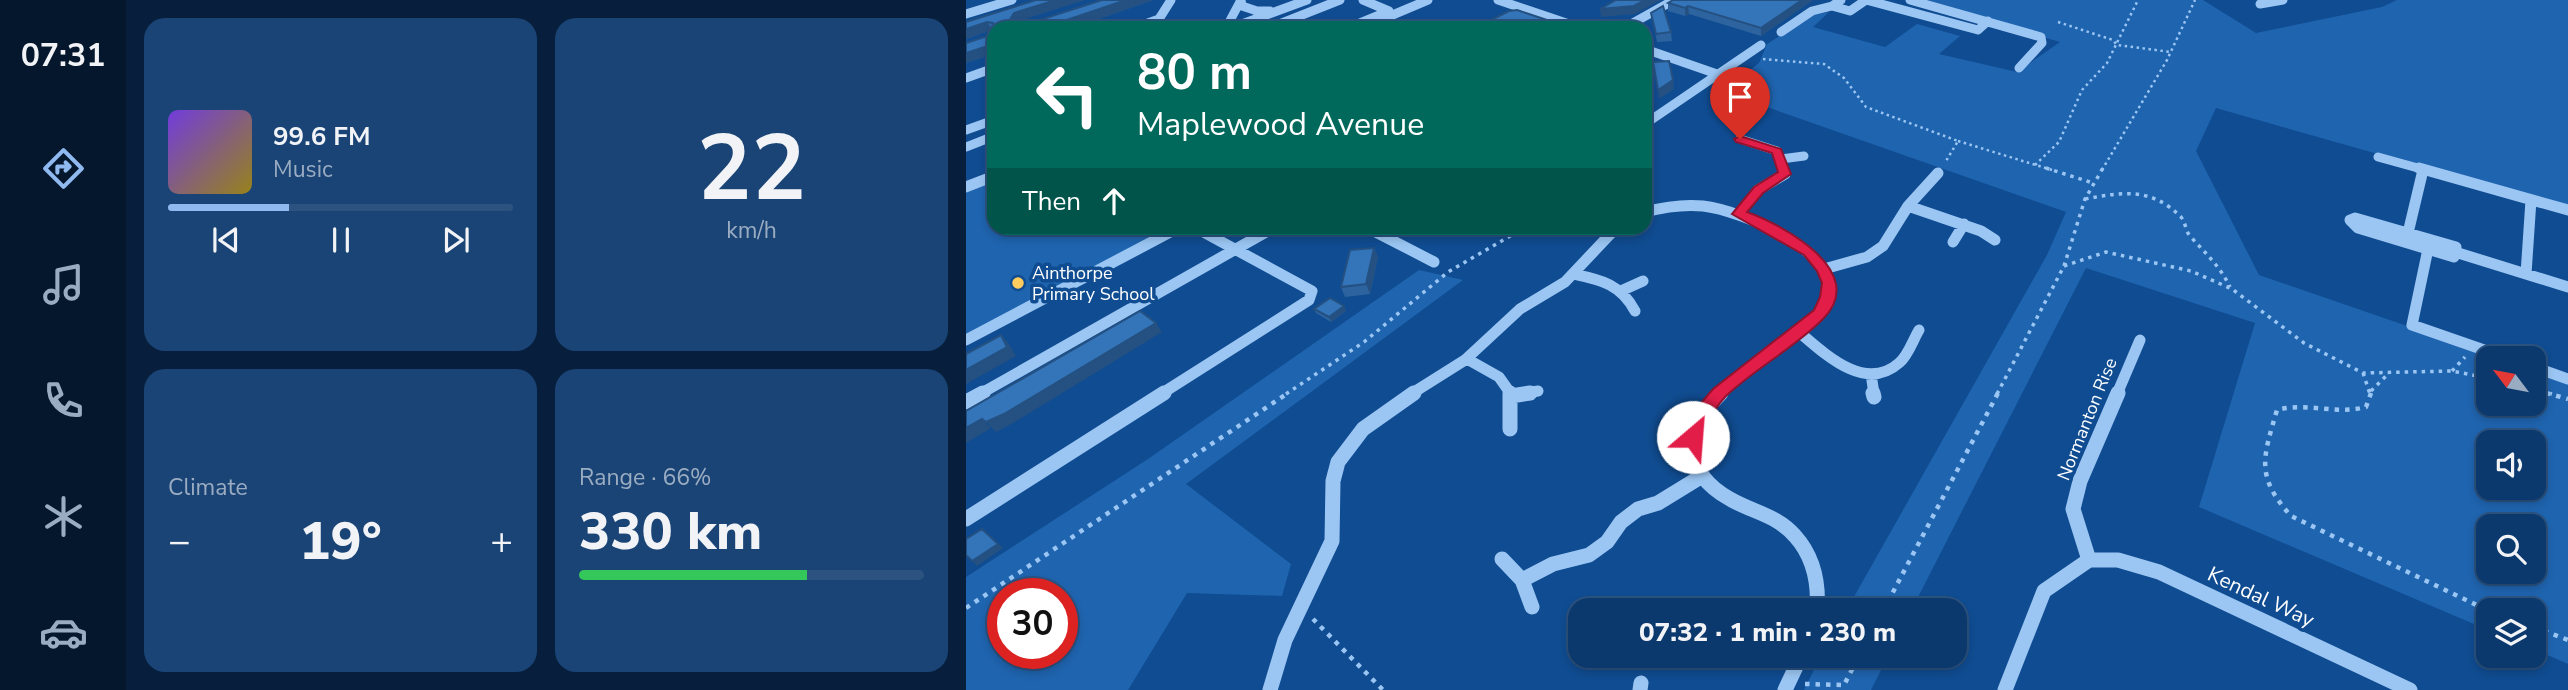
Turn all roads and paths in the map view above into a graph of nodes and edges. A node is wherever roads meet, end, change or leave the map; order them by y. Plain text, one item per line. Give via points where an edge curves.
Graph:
1 (1012, 0) edge
2 (1171, 0) edge
3 (1307, 0) edge
4 (1340, 0) edge
5 (1363, 0) edge
6 (1428, 0) edge
7 (1498, 0) edge
8 (1530, 0) edge
9 (1674, 0) edge
10 (1841, 0) edge
11 (1866, 0) edge
12 (1910, 0) edge
13 (2138, 0) edge
14 (2195, 0) edge
15 (2283, 0) edge
16 (1242, 2) edge
17 (2256, 2) edge
18 (1518, 6) junction
19 (1832, 6) junction
20 (2270, 10) dead end
21 (1278, 11) junction
22 (966, 14) edge
23 (1153, 21) edge
24 (1230, 21) edge
25 (1245, 21) edge
26 (1255, 21) edge
27 (1287, 21) edge
28 (1365, 21) edge
29 (1378, 21) edge
30 (1561, 21) edge
31 (1637, 21) edge
32 (1988, 21) junction
33 (2058, 22) dead end
34 (1781, 32) dead end
35 (1761, 45) dead end
36 (2118, 45) junction
37 (2171, 51) junction
38 (1652, 52) edge
39 (1761, 59) dead end
40 (2019, 68) dead end
41 (987, 70) edge
42 (1717, 74) junction
43 (966, 78) edge
44 (1652, 119) edge
45 (987, 122) edge
46 (966, 130) edge
47 (987, 139) edge
48 (1740, 139) dead end
49 (1958, 141) junction
50 (966, 147) edge
51 (1804, 156) dead end
52 (2378, 156) dead end
53 (1781, 159) junction
54 (2035, 165) junction
55 (2423, 170) junction
56 (1938, 173) joint
57 (966, 174) edge
58 (2094, 184) junction
59 (971, 185) edge
60 (2085, 199) junction
61 (2531, 200) junction
62 (1908, 206) junction
63 (1652, 210) edge
64 (2568, 210) edge
65 (1739, 214) junction
66 (1964, 224) junction
67 (2408, 233) junction
68 (1165, 235) edge
69 (1209, 235) edge
70 (1260, 235) edge
71 (1382, 235) edge
72 (1514, 235) edge
73 (1608, 235) edge
74 (1995, 240) dead end
75 (1952, 242) dead end
76 (1235, 249) junction
77 (2428, 249) junction
78 (2455, 252) junction
79 (1434, 262) dead end
80 (2064, 266) junction
81 (1824, 270) junction
82 (1573, 274) junction
83 (2526, 274) junction
84 (1643, 282) dead end
85 (2568, 287) edge
86 (2232, 289) junction
87 (1623, 290) junction
88 (1635, 311) dead end
89 (1919, 330) dead end
90 (1799, 332) junction
91 (966, 340) edge
92 (2140, 340) dead end
93 (2476, 347) edge
94 (1467, 359) junction
95 (2568, 366) edge
96 (2546, 371) edge
97 (2363, 373) junction
98 (1871, 374) junction
99 (2388, 374) junction
100 (2476, 376) edge
101 (2568, 378) edge
102 (1538, 391) dead end
103 (2371, 391) junction
104 (2546, 393) edge
105 (1511, 396) junction
106 (1874, 397) dead end
107 (2568, 399) edge
108 (966, 402) edge
109 (1510, 429) dead end
110 (1702, 476) junction
111 (966, 519) edge
112 (1502, 559) dead end
113 (2089, 560) junction
114 (1522, 580) junction
115 (1819, 598) edge
116 (1890, 598) edge
117 (2476, 605) edge
118 (1301, 606) junction
119 (1532, 607) dead end
120 (966, 608) edge
121 (2546, 632) edge
122 (2568, 640) edge
123 (1796, 668) edge
124 (1853, 668) edge
125 (1787, 687) edge
126 (1270, 690) edge
127 (1383, 690) edge
128 (2005, 690) edge
129 (2410, 690) edge

1 - 22 street
2 - 23 street
3 - 21 street
4 - 27 street
5 - 28 street via 1389,11
6 - 29 street
7 - 18 street
8 - 18 street
9 - 31 street
10 - 19 street
11 - 19 street via 1850,11
11 - 32 street via 1978,30
12 - 32 street
13 - 36 path
14 - 37 path
15 - 17 street
16 - 21 street via 1257,11
16 - 24 street
16 - 25 street
17 - 20 street
18 - 30 street
19 - 34 street via 1812,11
21 - 26 street
32 - 40 street via 2041,37 2042,43
33 - 36 path
35 - 42 street
36 - 37 path
36 - 54 path via 2082,90 2059,142
37 - 58 path
38 - 42 street
39 - 49 path via 1824,64 1844,78 1866,107
41 - 43 street
42 - 44 street
45 - 46 street
47 - 50 street
48 - 53 street via 1767,146
49 - 54 path
49 - 56 path
51 - 53 street
52 - 55 street
53 - 65 street via 1785,174 1758,190
54 - 58 path
55 - 61 street
55 - 67 street
56 - 62 street
57 - 59 street
58 - 60 path
60 - 80 path
60 - 86 path via 2122,192 2165,203 2184,220 2187,232
61 - 64 street
61 - 83 street
62 - 66 street
62 - 81 street via 1883,246 1867,257
63 - 65 street via 1691,205
65 - 81 street via 1810,252
66 - 74 street
66 - 75 street
67 - 77 street via 2362,219 2350,220 2358,228
67 - 78 street via 2456,247
68 - 91 street
69 - 76 street
70 - 76 street
71 - 79 street
72 - 120 path via 1450,271 1364,342
73 - 82 street
76 - 108 street
76 - 111 street via 1312,291 1309,300
77 - 78 street via 2454,257
77 - 93 street via 2412,325
78 - 83 street
80 - 86 path via 2106,252 2122,253 2200,274
80 - 116 path
81 - 90 street via 1828,297 1820,314
82 - 87 street
82 - 94 street via 1557,289 1522,307
83 - 85 street
84 - 87 street
86 - 97 path via 2304,343
87 - 88 street
89 - 98 street via 1901,362
90 - 98 street via 1838,365
90 - 110 street via 1719,393 1701,415 1693,437 1693,457
92 - 113 street, Normanton Rise via 2080,481 2073,509
94 - 105 street via 1498,376
94 - 118 street via 1385,408 1359,431 1337,463 1331,489 1332,541
95 - 101 street
96 - 101 street
97 - 99 path
97 - 103 path
98 - 106 street
99 - 100 path via 2452,371
99 - 103 path
102 - 105 street
103 - 117 path via 2366,407 2350,413 2290,405 2277,410 2261,467 2274,499 2291,516
104 - 107 path
105 - 109 street
110 - 114 street via 1658,503 1638,509 1589,555 1553,564
110 - 115 street via 1730,499 1762,512 1793,533 1812,560
112 - 114 street
113 - 128 street via 2044,591
113 - 129 street, Kendal Way via 2118,560 2159,572
114 - 119 street
118 - 126 street
118 - 127 path
121 - 122 path
123 - 125 street
124 - 125 path via 1844,685

